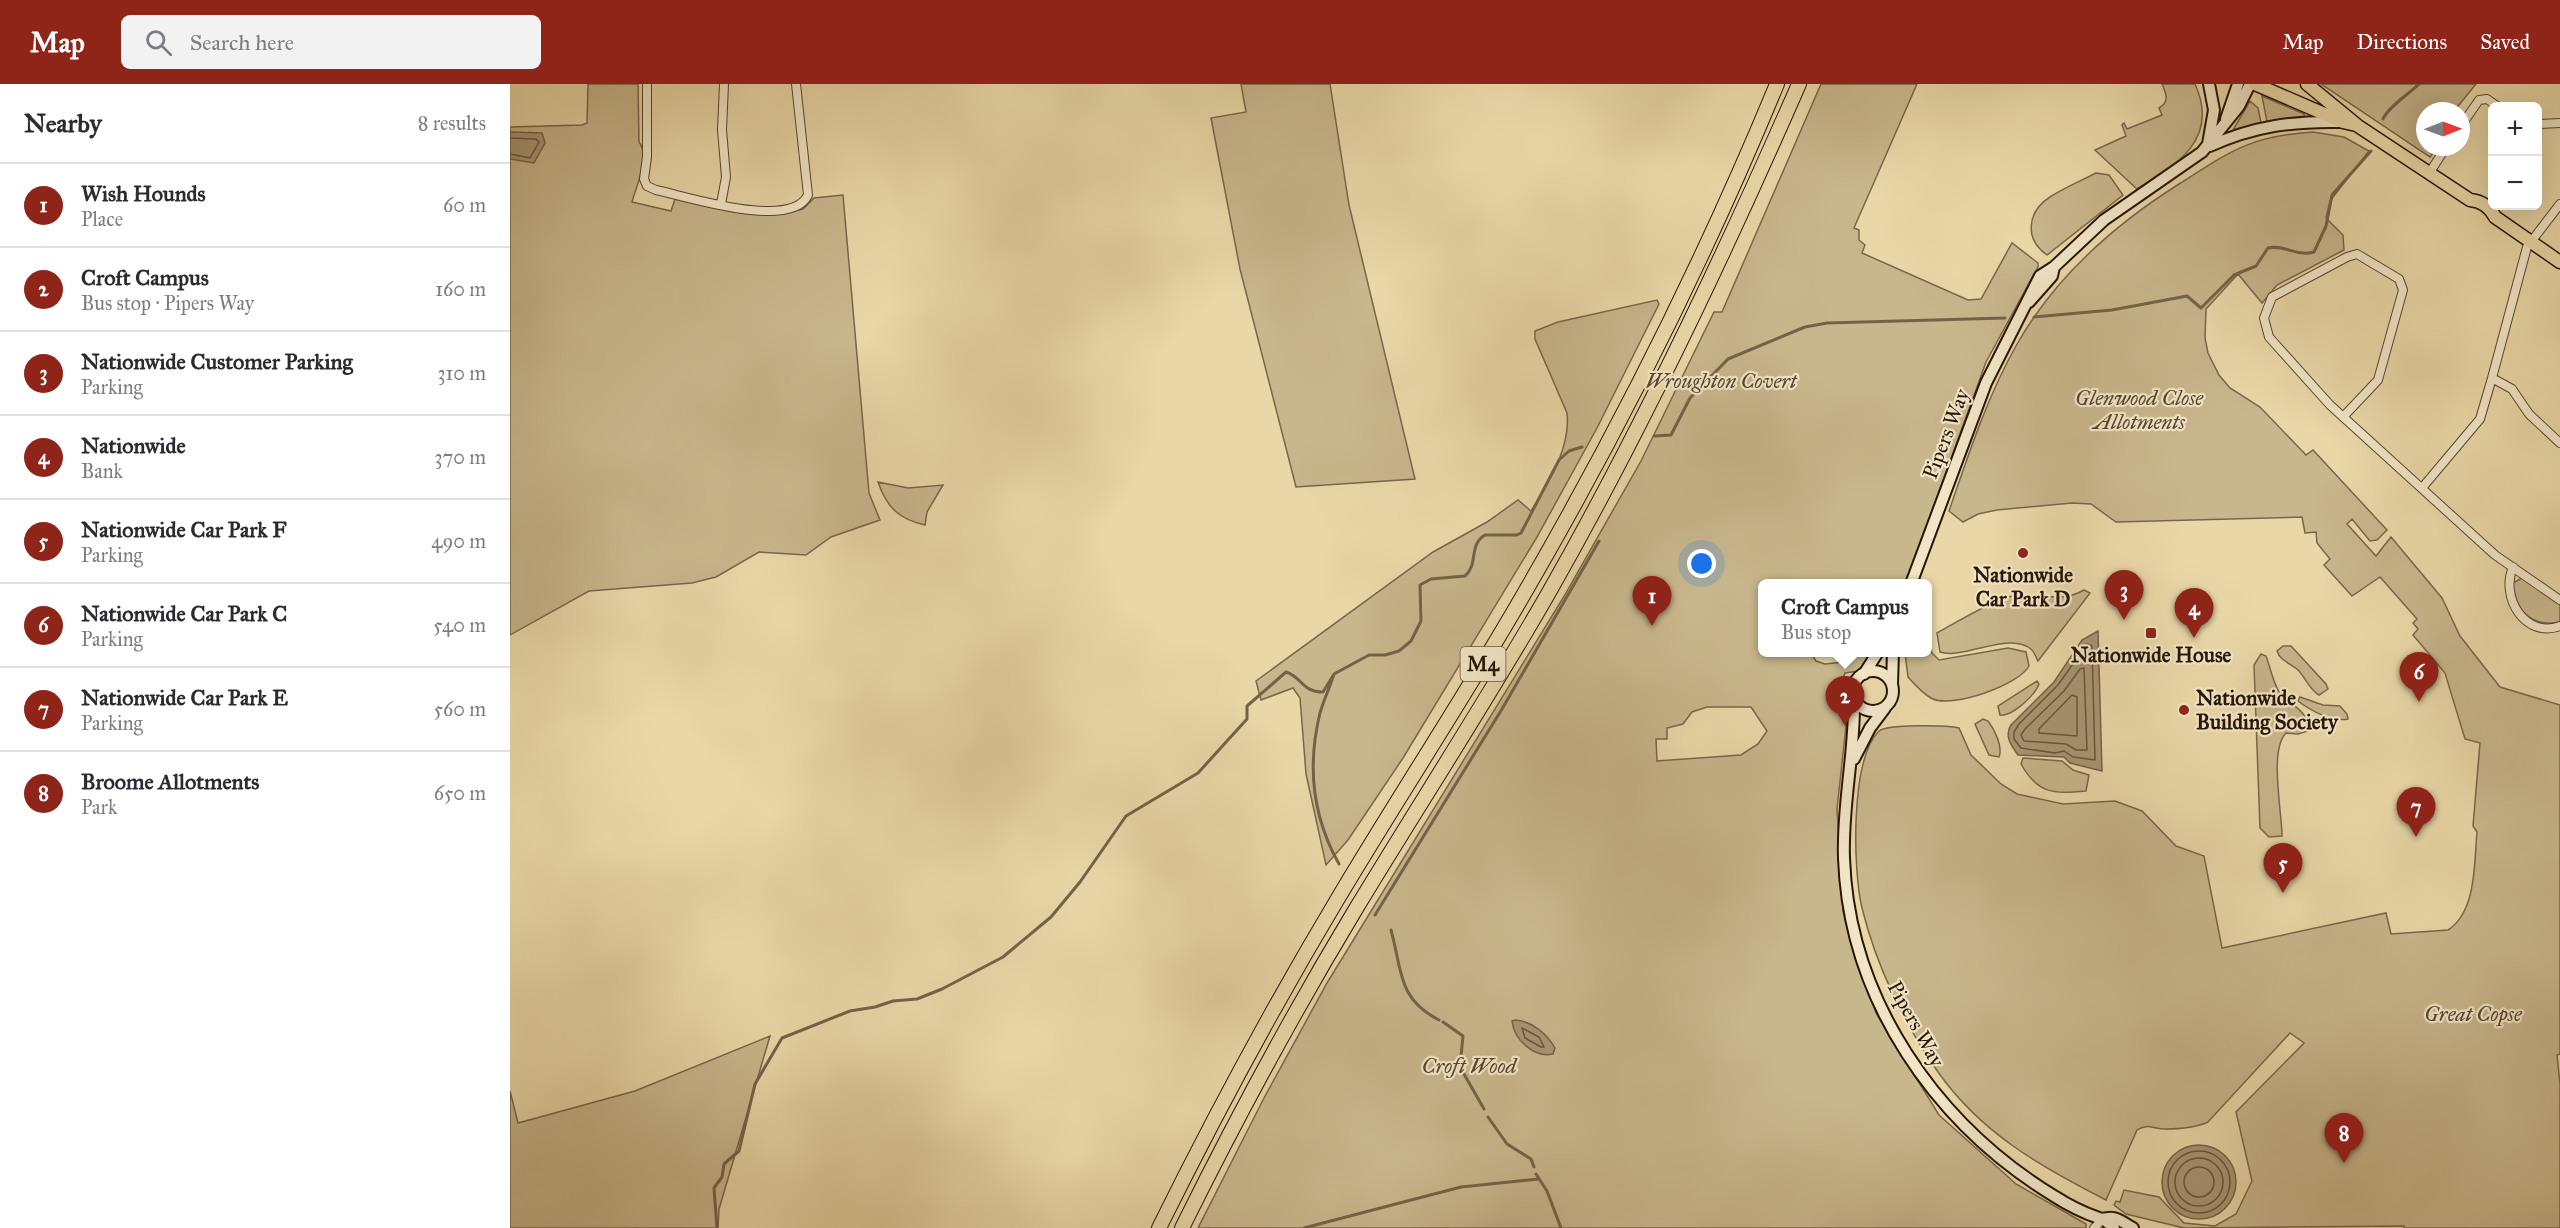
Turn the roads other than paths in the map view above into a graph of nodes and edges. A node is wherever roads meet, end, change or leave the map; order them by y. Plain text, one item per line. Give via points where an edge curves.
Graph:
1 (647, 84) edge
2 (724, 84) edge
3 (796, 84) edge
4 (1777, 84) edge
5 (1799, 84) edge
6 (2209, 84) edge
7 (2238, 84) edge
8 (2250, 84) edge
9 (2255, 84) edge
10 (2307, 84) edge
11 (2492, 102) edge
12 (2470, 113) edge
13 (2225, 122) junction
14 (2343, 122) junction
15 (2560, 123) edge
16 (2542, 124) edge
17 (2358, 126) junction
18 (2207, 147) junction
19 (2440, 156) edge
20 (2430, 172) junction
21 (721, 204) junction
22 (2560, 204) edge
23 (2530, 241) junction
24 (2560, 262) edge
25 (2492, 378) junction
26 (2343, 417) junction
27 (2560, 443) edge
28 (2422, 488) junction
29 (2513, 567) junction
30 (1913, 579) edge
31 (2560, 600) edge
32 (2560, 626) edge
33 (1875, 657) edge
34 (1893, 657) edge
35 (1864, 674) junction
36 (1892, 684) junction
37 (1854, 699) junction
38 (1886, 708) junction
39 (1852, 761) junction
40 (2102, 1224) edge
41 (1159, 1228) edge
42 (1182, 1228) edge
43 (2094, 1228) edge
44 (2114, 1228) edge
45 (2133, 1228) edge

1 - 21 street via 645,183 656,190
2 - 21 street via 726,177
3 - 21 street via 806,199 795,207 771,211
4 - 41 highway, M4 via 1704,248 1583,487 1479,671 1302,961
5 - 42 highway, M4 via 1713,278 1584,531 1317,975
6 - 18 main road via 2214,110
7 - 13 main road, Pipers Way
8 - 13 main road, Pipers Way
9 - 14 main road
10 - 17 main road
11 - 12 street via 2479,100
13 - 18 main road, Pipers Way
14 - 17 main road
14 - 18 main road via 2276,124
15 - 16 street
17 - 20 main road
18 - 30 main road, Pipers Way via 2104,220 2040,276 1986,383
19 - 20 street
20 - 23 main road via 2487,216 2495,217
22 - 23 street
23 - 24 main road
23 - 25 street
25 - 27 street via 2512,389 2529,414
25 - 28 street via 2480,419
26 - 26 street via 2378,380 2403,290 2399,279 2357,254 2276,294 2268,302 2264,318 2275,346
26 - 28 street
28 - 29 street
29 - 31 street
29 - 32 street via 2508,587 2519,614 2532,625
33 - 35 main road
34 - 36 main road
35 - 36 main road via 1881,675
35 - 37 main road via 1852,686
36 - 38 main road via 1893,695
37 - 38 main road via 1870,710
37 - 39 main road, Pipers Way
38 - 39 main road, Pipers Way via 1869,728
39 - 40 main road, Pipers Way via 1844,830 1847,897 1862,960 1893,1030 1931,1089 1976,1139 2011,1167
40 - 43 street
40 - 44 main road, Pipers Way
40 - 45 main road, Pipers Way via 2112,1218

